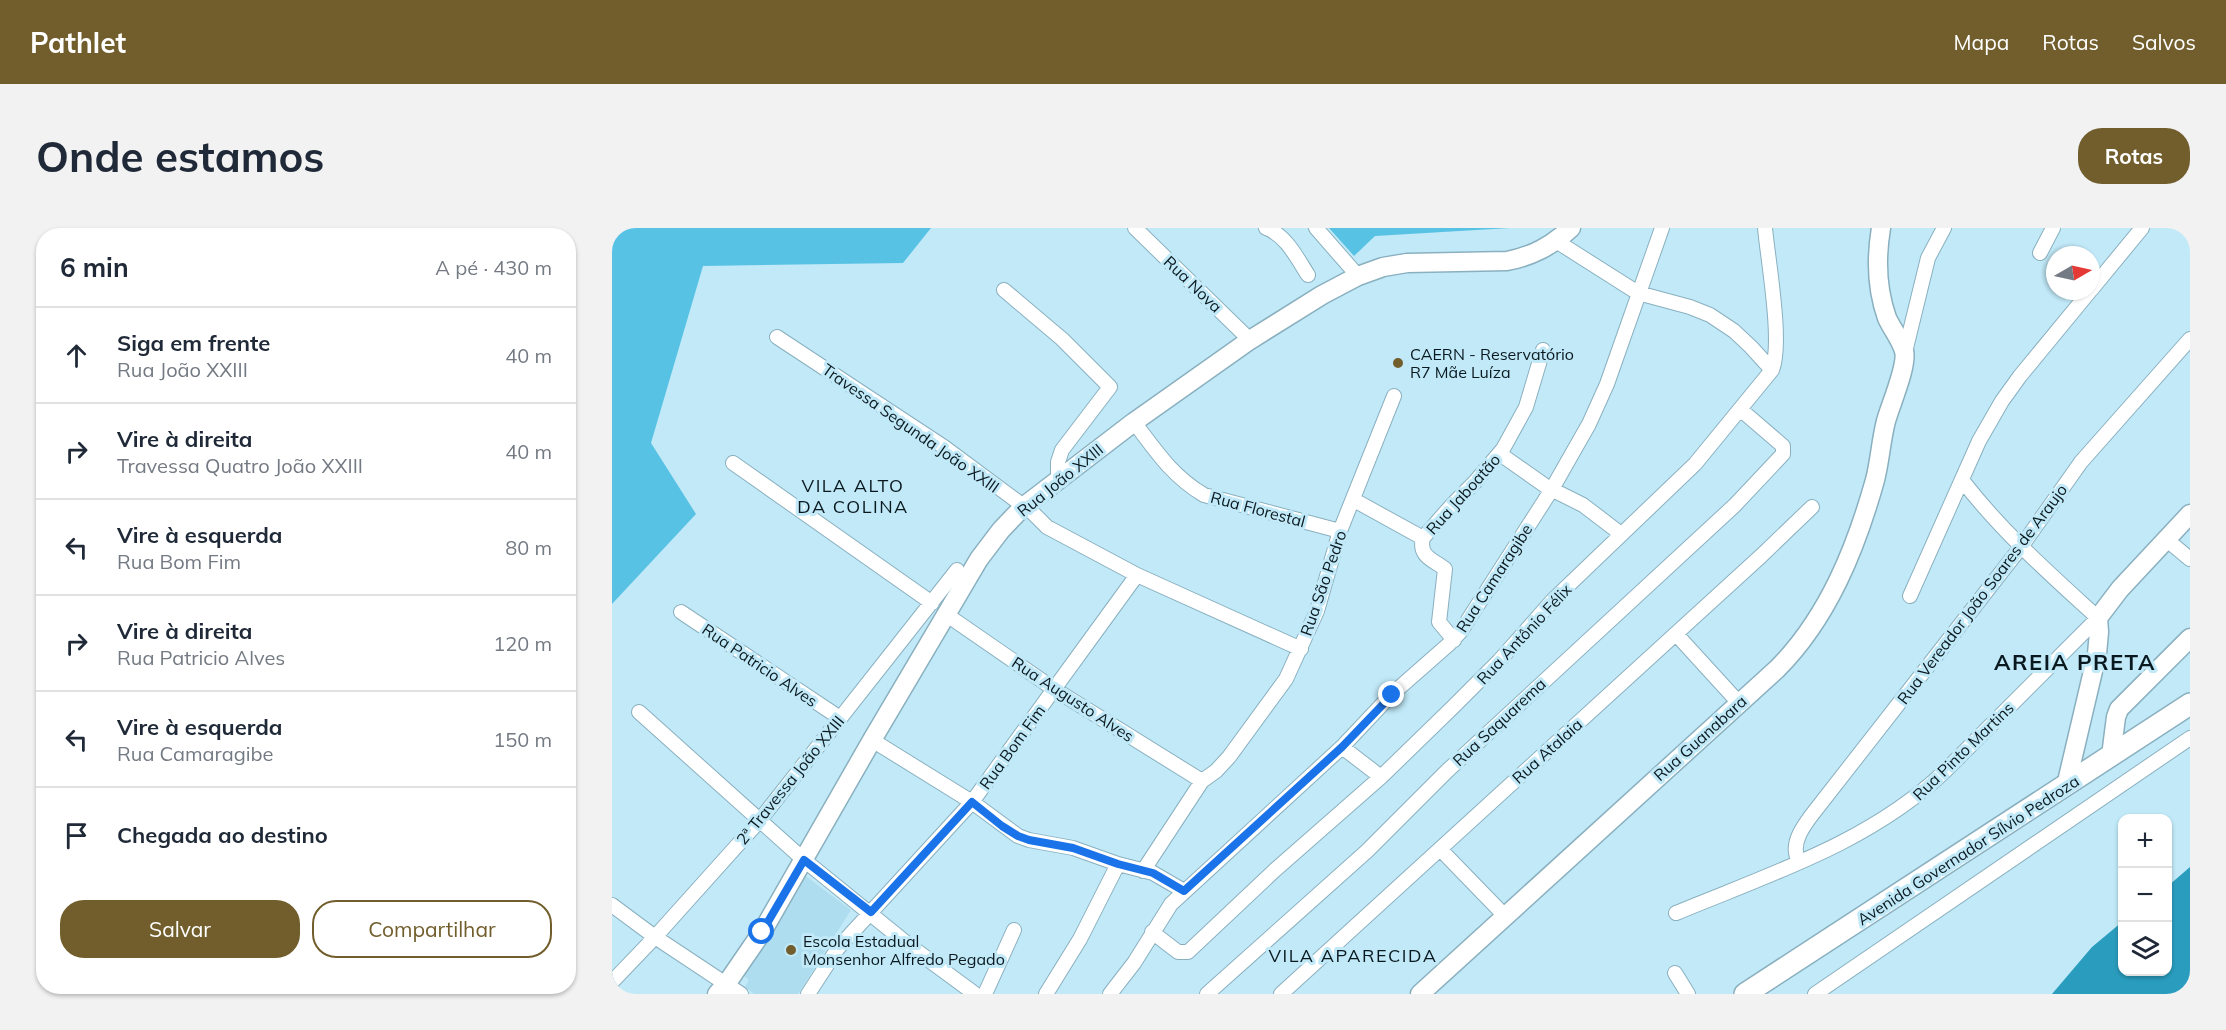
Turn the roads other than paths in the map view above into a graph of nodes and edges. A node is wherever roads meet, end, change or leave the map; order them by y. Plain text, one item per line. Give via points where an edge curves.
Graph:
1 (1135, 228) edge
2 (1316, 228) edge
3 (1571, 228) edge
4 (1662, 228) edge
5 (1765, 228) edge
6 (1881, 228) edge
7 (1944, 228) edge
8 (2053, 228) edge
9 (2142, 228) edge
10 (1271, 229) edge
11 (1556, 242) junction
12 (2040, 253) dead end
13 (1308, 274) dead end
14 (1358, 276) junction
15 (2100, 278) edge
16 (1004, 290) dead end
17 (1638, 293) junction
18 (2082, 300) edge
19 (777, 337) dead end
20 (2190, 339) edge
21 (1251, 340) junction
22 (1543, 350) dead end
23 (1905, 352) junction
24 (1772, 370) junction
25 (1394, 396) dead end
26 (1740, 409) junction
27 (1134, 422) junction
28 (1500, 454) junction
29 (733, 464) dead end
30 (1058, 479) junction
31 (1962, 480) junction
32 (1552, 489) junction
33 (1354, 500) junction
34 (1023, 507) junction
35 (1812, 507) dead end
36 (2190, 514) edge
37 (1340, 531) junction
38 (1621, 534) junction
39 (1424, 538) junction
40 (2167, 540) junction
41 (2021, 547) junction
42 (2190, 559) edge
43 (957, 570) dead end
44 (1137, 575) junction
45 (1910, 596) dead end
46 (939, 609) junction
47 (681, 612) dead end
48 (2098, 618) junction
49 (1676, 634) junction
50 (2190, 638) edge
51 (1454, 640) junction
52 (1300, 649) junction
53 (1054, 689) junction
54 (1739, 704) junction
55 (2190, 704) edge
56 (639, 712) dead end
57 (840, 718) junction
58 (2190, 738) edge
59 (872, 740) junction
60 (1342, 747) junction
61 (2111, 756) junction
62 (1381, 777) junction
63 (1202, 781) junction
64 (2066, 786) junction
65 (972, 802) junction
66 (760, 820) junction
67 (1440, 849) junction
68 (804, 860) junction
69 (1799, 861) junction
70 (1118, 864) junction
71 (1143, 871) junction
72 (1184, 891) junction
73 (612, 905) edge
74 (871, 912) junction
75 (1676, 913) dead end
76 (1505, 916) junction
77 (1014, 930) dead end
78 (1152, 932) junction
79 (655, 937) junction
80 (1675, 973) dead end
81 (612, 981) edge
82 (728, 990) edge
83 (808, 994) edge
84 (975, 994) edge
85 (985, 994) edge
86 (1046, 994) edge
87 (1110, 994) edge
88 (1207, 994) edge
89 (1281, 994) edge
90 (1420, 994) edge
91 (1688, 994) edge
92 (1745, 994) edge
93 (1815, 994) edge

1 - 21 street, Rua Nova
2 - 14 street
3 - 11 main road, Rua João XXIII
4 - 17 street, Rua Camaragibe
5 - 24 street via 1775,333
6 - 23 main road via 1881,296 1887,318
7 - 23 street via 1928,258
8 - 12 street
9 - 15 street
10 - 13 street via 1287,243
11 - 14 main road, Rua João XXIII via 1538,253 1507,261 1407,263
11 - 17 street
14 - 21 main road, Rua João XXIII
16 - 30 street via 1062,339 1110,387 1062,450
17 - 24 street via 1710,315 1734,331
17 - 32 street, Rua Camaragibe via 1599,404
18 - 31 street via 2002,401
19 - 34 street, Travessa Segunda João XXIII via 944,447
20 - 41 street, Rua Vereador João Soares de Araujo via 2081,462
21 - 27 main road, Rua João XXIII
22 - 28 street, Rua Jaboatão via 1526,407
23 - 54 main road, Rua Guanabara via 1869,501 1840,578 1796,649
24 - 26 street, Rua Antônio Félix
25 - 33 street, Rua São Pedro
26 - 38 street, Rua Antônio Félix via 1695,464
26 - 88 street, Rua Saquarema via 1783,446 1783,454 1352,865
27 - 30 main road, Rua João XXIII
27 - 37 street, Rua Florestal via 1174,473 1204,495
28 - 32 street
28 - 39 street, Rua Jaboatão
29 - 46 street, Rua Augusto Alves
30 - 34 main road, Rua João XXIII
31 - 41 street
31 - 45 street
32 - 38 street via 1583,505
32 - 51 street, Rua Camaragibe
33 - 37 street, Rua São Pedro
33 - 39 street
34 - 44 street, Travessa Segunda João XXIII via 1047,527
34 - 46 main road, Rua João XXIII
35 - 49 street, Rua Atalaia
36 - 40 main road, Rua Pinto Martins
37 - 52 street, Rua São Pedro via 1317,611
38 - 62 street, Rua Antônio Félix
39 - 51 street via 1424,554 1445,569 1439,622
40 - 42 street
40 - 48 main road, Rua Pinto Martins
41 - 48 street
41 - 69 street, Rua Vereador João Soares de Araujo via 1808,820 1796,845
43 - 46 street, 2ª Travessa João XXIII
44 - 52 street, Travessa Segunda João XXIII
44 - 53 street, Rua Bom Fim
46 - 53 street, Rua Augusto Alves
46 - 57 street, 2ª Travessa João XXIII
46 - 59 main road, Rua João XXIII
47 - 57 street, Rua Patricio Alves
48 - 64 main road via 2097,654
48 - 69 street, Rua Pinto Martins via 1922,794 1858,835
49 - 54 street
49 - 67 street, Rua Atalaia
50 - 61 main road via 2120,709
51 - 60 street, Rua Camaragibe via 1392,695
52 - 63 street, Rua São Pedro via 1276,696 1216,771
53 - 63 street, Rua Augusto Alves
53 - 65 street, Rua Bom Fim
54 - 76 main road, Rua Guanabara
55 - 61 main road, Avenida Governador Sílvio Pedroza
56 - 66 street
57 - 66 street, 2ª Travessa João XXIII
58 - 93 street
59 - 65 street
59 - 68 main road, Rua João XXIII
60 - 62 street
60 - 72 street, Rua Camaragibe
61 - 64 main road, Avenida Governador Sílvio Pedroza
62 - 78 street, Rua Antônio Félix via 1188,951 1178,952
63 - 71 street, Rua São Pedro
64 - 92 main road, Avenida Governador Sílvio Pedroza
65 - 70 street via 1018,836 1073,848
65 - 74 street, Rua Bom Fim
66 - 68 street
66 - 79 street, 2ª Travessa João XXIII
67 - 76 street
67 - 89 street, Rua Atalaia
68 - 74 street
68 - 82 main road, Rua João XXIII
69 - 75 street, Rua Pinto Martins
70 - 71 street
70 - 86 street via 1080,939
71 - 72 street
72 - 78 street, Rua Camaragibe
73 - 79 street
74 - 83 street, Rua Bom Fim via 838,948
74 - 84 street
76 - 90 main road, Rua Guanabara
77 - 85 street
78 - 87 street, Rua Camaragibe
79 - 81 street, 2ª Travessa João XXIII
79 - 82 street
80 - 91 street

